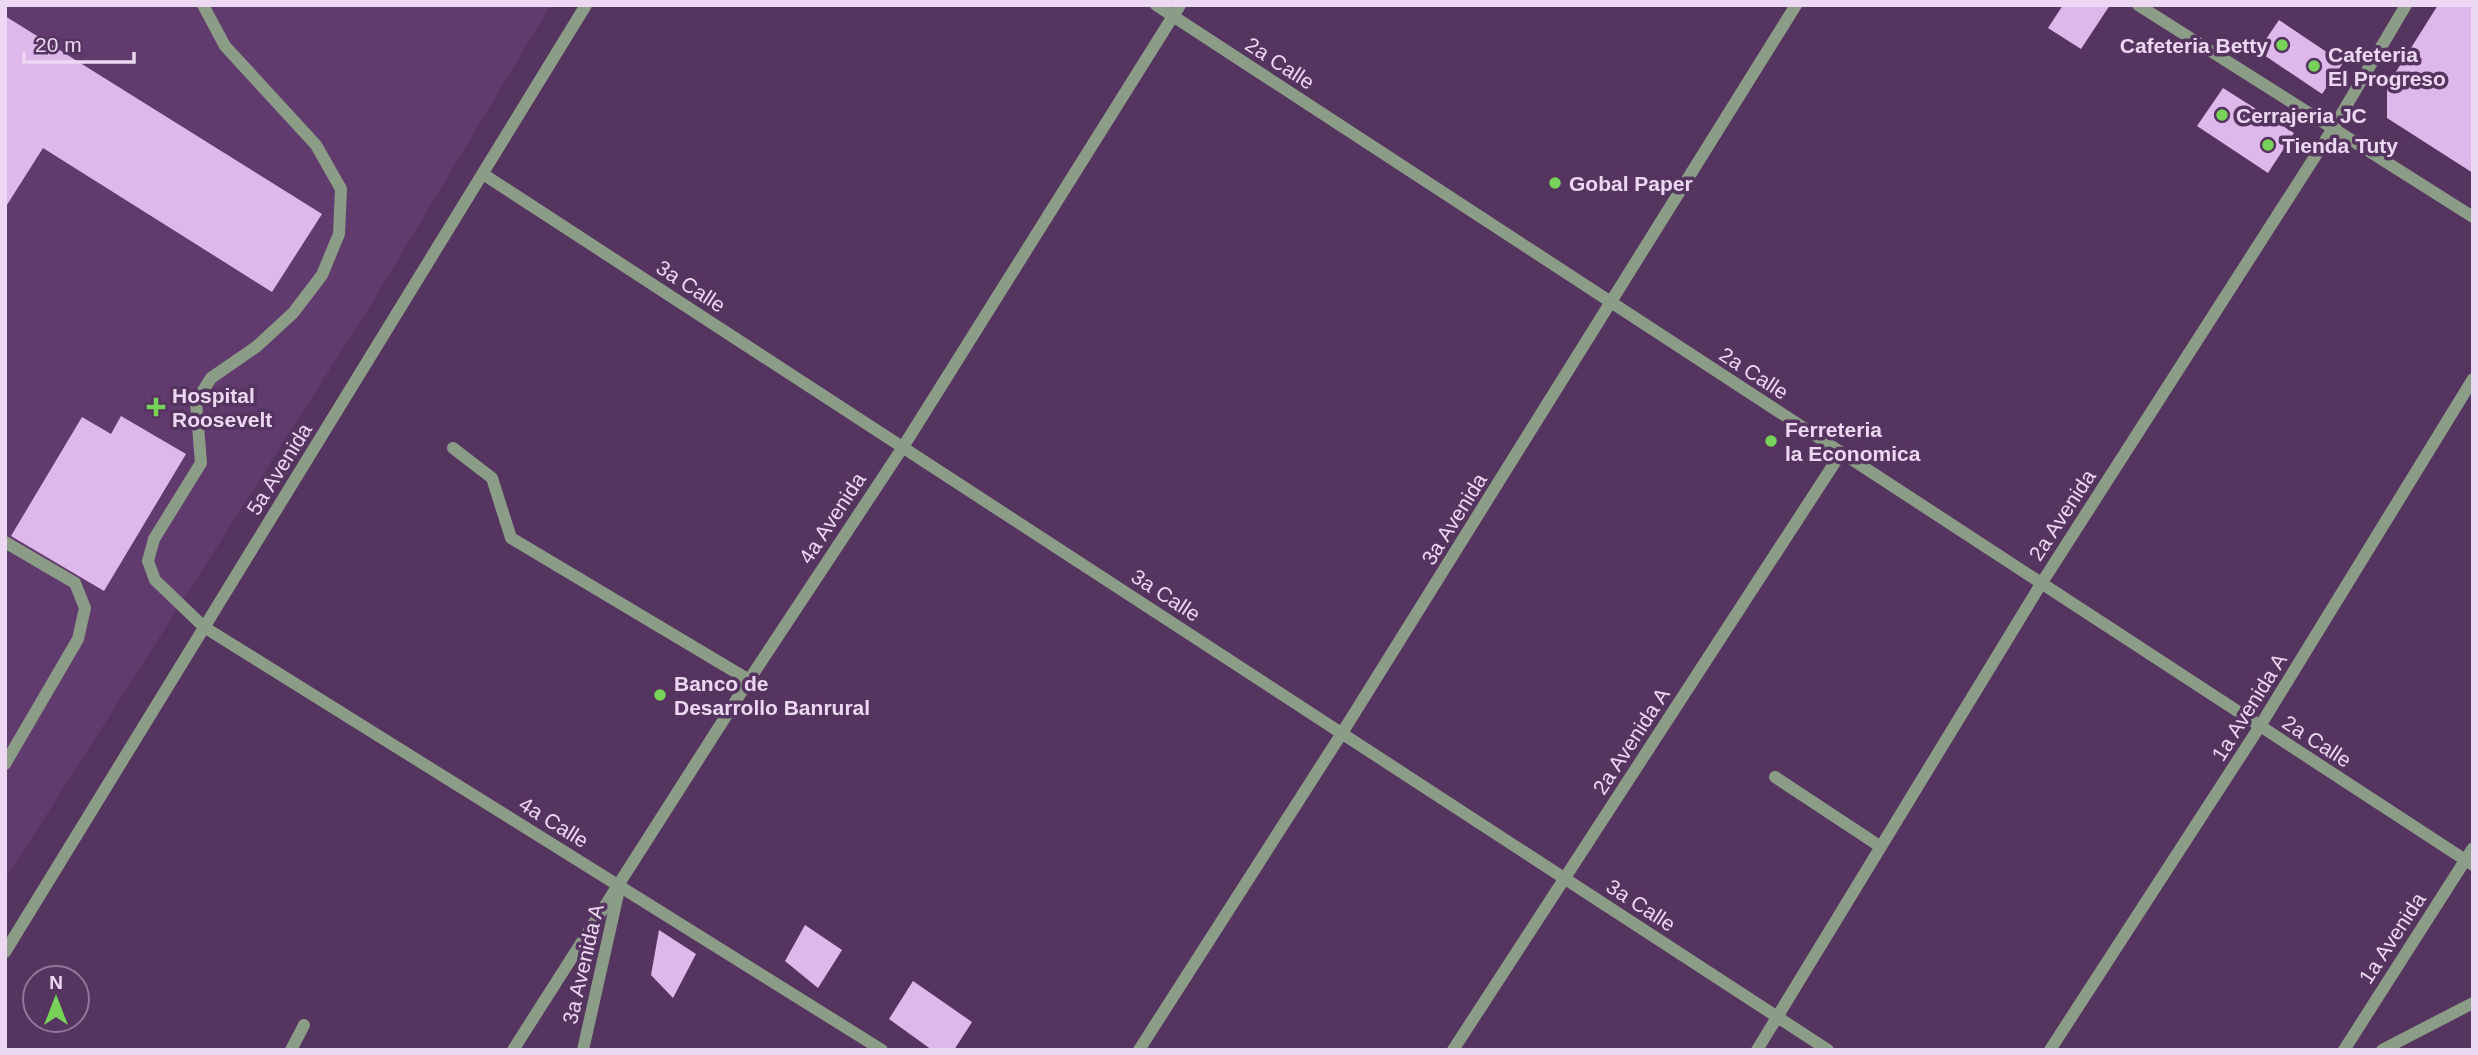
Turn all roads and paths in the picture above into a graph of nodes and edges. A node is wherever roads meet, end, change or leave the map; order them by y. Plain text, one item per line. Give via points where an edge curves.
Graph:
1 (204, 5) edge
2 (586, 5) edge
3 (1156, 5) edge
4 (1796, 5) edge
5 (2138, 5) edge
6 (2406, 5) edge
7 (1177, 11) edge
8 (2332, 130) junction
9 (483, 174) junction
10 (2473, 217) edge
11 (1611, 303) junction
12 (2473, 379) edge
13 (902, 447) junction
14 (453, 449) dead end
15 (1841, 453) junction
16 (5, 542) edge
17 (2041, 584) junction
18 (204, 627) junction
19 (749, 680) junction
20 (2260, 726) junction
21 (1342, 733) junction
22 (5, 764) edge
23 (1775, 778) dead end
24 (1881, 847) junction
25 (2473, 848) edge
26 (2469, 863) edge
27 (1565, 878) junction
28 (620, 886) junction
29 (5, 952) edge
30 (2473, 1003) edge
31 (1778, 1017) junction
32 (304, 1025) dead end
33 (291, 1050) edge
34 (513, 1050) edge
35 (583, 1050) edge
36 (882, 1050) edge
37 (1139, 1050) edge
38 (1453, 1050) edge
39 (1757, 1050) edge
40 (1828, 1050) edge
41 (2050, 1050) edge
42 (2344, 1050) edge
43 (2382, 1050) edge

1 - 18 street, 4a Calle via 225,46 316,145 341,189 339,234 322,275 293,313 257,347 211,378 196,402 201,463 154,539 148,561 155,580
2 - 9 street, 5a Avenida
3 - 7 street, 2a Calle
4 - 11 street, 3a Avenida
5 - 8 street
6 - 8 street, 2a Avenida
7 - 11 street, 2a Calle
7 - 13 street, 4a Avenida
8 - 10 street
8 - 17 street, 2a Avenida
9 - 13 street, 3a Calle
9 - 18 street, 5a Avenida
11 - 15 street, 2a Calle
11 - 21 street, 3a Avenida
12 - 20 street, 1a Avenida A
13 - 19 street, 4a Avenida
13 - 21 street, 3a Calle
14 - 19 street via 492,478 511,538
15 - 17 street, 2a Calle
15 - 27 street, 2a Avenida A
16 - 22 street via 75,583 85,608 78,639
17 - 20 street, 2a Calle
17 - 24 street, 2a Avenida
18 - 28 street, 4a Calle
18 - 29 street, 5a Avenida
19 - 28 street, 4a Avenida
20 - 26 street, 2a Calle
20 - 41 street, 1a Avenida A
21 - 27 street, 3a Calle
21 - 37 street, 3a Avenida
23 - 24 street
24 - 31 street, 2a Avenida
25 - 26 street, 1a Avenida
26 - 42 street, 1a Avenida
27 - 31 street, 3a Calle
27 - 38 street, 2a Avenida A
28 - 34 street, 4a Avenida
28 - 35 street, 3a Avenida A
28 - 36 street, 4a Calle
30 - 43 street
31 - 39 street, 2a Avenida
31 - 40 street, 3a Calle
32 - 33 street

